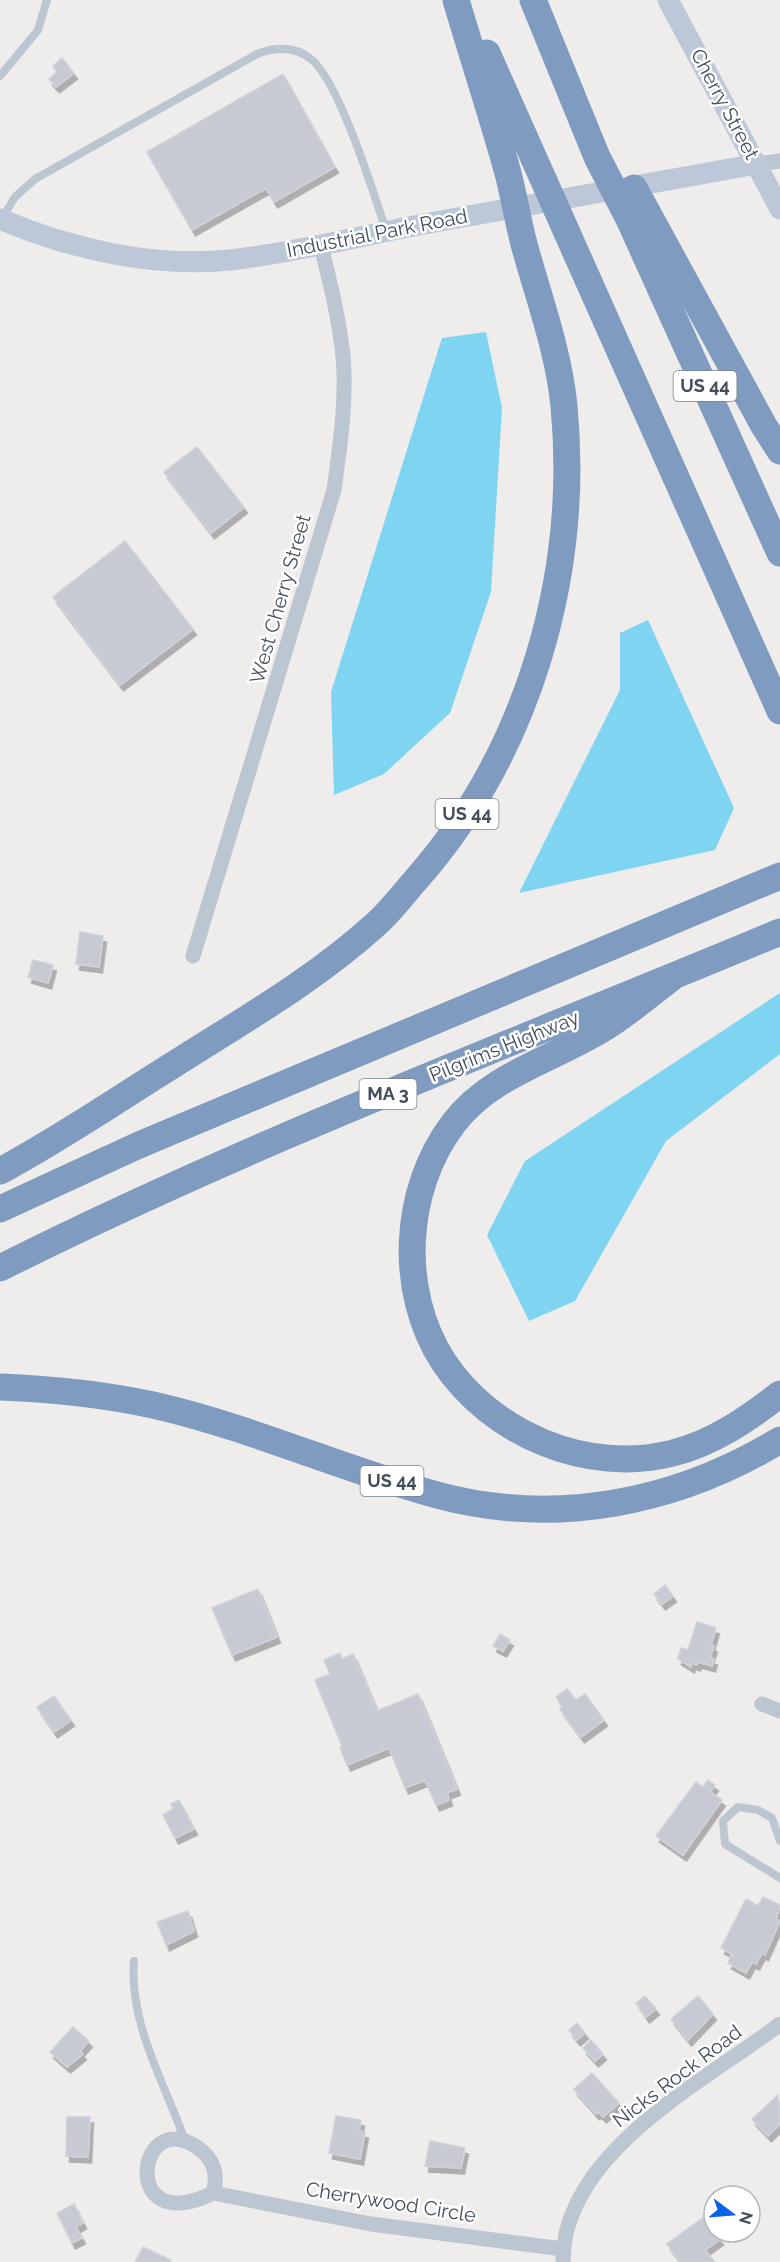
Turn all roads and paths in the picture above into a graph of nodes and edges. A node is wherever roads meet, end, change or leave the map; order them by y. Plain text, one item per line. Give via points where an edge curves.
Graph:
1 (47, 0) edge
2 (456, 0) edge
3 (463, 0) edge
4 (533, 0) edge
5 (668, 0) edge
6 (0, 76) edge
7 (780, 161) edge
8 (757, 164) junction
9 (780, 209) edge
10 (639, 218) junction
11 (1, 219) edge
12 (387, 232) junction
13 (321, 246) junction
14 (780, 451) edge
15 (780, 553) edge
16 (780, 711) edge
17 (780, 876) edge
18 (780, 932) edge
19 (193, 956) dead end
20 (674, 976) junction
21 (0, 1172) edge
22 (0, 1209) edge
23 (0, 1268) edge
24 (0, 1387) edge
25 (780, 1394) edge
26 (780, 1440) edge
27 (762, 1704) dead end
28 (780, 1711) edge
29 (780, 1840) edge
30 (779, 1875) edge
31 (134, 1961) dead end
32 (780, 2024) edge
33 (186, 2143) junction
34 (213, 2193) junction
35 (563, 2256) edge

1 - 6 lane via 38,30
2 - 21 highway, US 44 via 508,174 564,403 567,474 559,565 543,644 518,721 477,800 434,860 386,914 333,961 61,1138
3 - 16 highway
4 - 10 highway, US 44 via 547,36
5 - 8 street, Cherry Street
7 - 8 street
8 - 9 street, Cherry Street
8 - 12 street, Industrial Park Road
10 - 14 highway
10 - 15 highway, US 44
11 - 12 lane via 15,197 35,179 259,53 275,48 301,53 326,77 368,172
11 - 13 street, Industrial Park Road via 55,239 135,257 228,260
12 - 13 street, Industrial Park Road
13 - 19 street, West Cherry Street via 343,357 342,432 334,490
17 - 22 highway, MA 3 via 139,1145
18 - 20 highway, Pilgrims Highway / MA 3
20 - 23 highway, Pilgrims Highway / MA 3 via 186,1181
20 - 25 highway via 608,1026 495,1085 463,1110 451,1126 426,1171 413,1219 412,1264 422,1313 443,1360 485,1407 532,1438 588,1456 647,1458 674,1453 739,1425
24 - 26 highway, US 44 via 95,1394 154,1405 438,1495 519,1509 588,1508 634,1501 709,1478
27 - 28 street
29 - 30 lane via 772,1818 758,1810 738,1807 723,1821 725,1844
31 - 33 lane via 132,1985 139,2023
32 - 35 street, Nicks Rock Road via 631,2133 576,2202
33 - 34 street via 210,2158 215,2172
33 - 34 street, Cherrywood Circle via 165,2142 154,2148 145,2175 151,2188 165,2200 178,2203 200,2200
34 - 35 street, Cherrywood Circle

